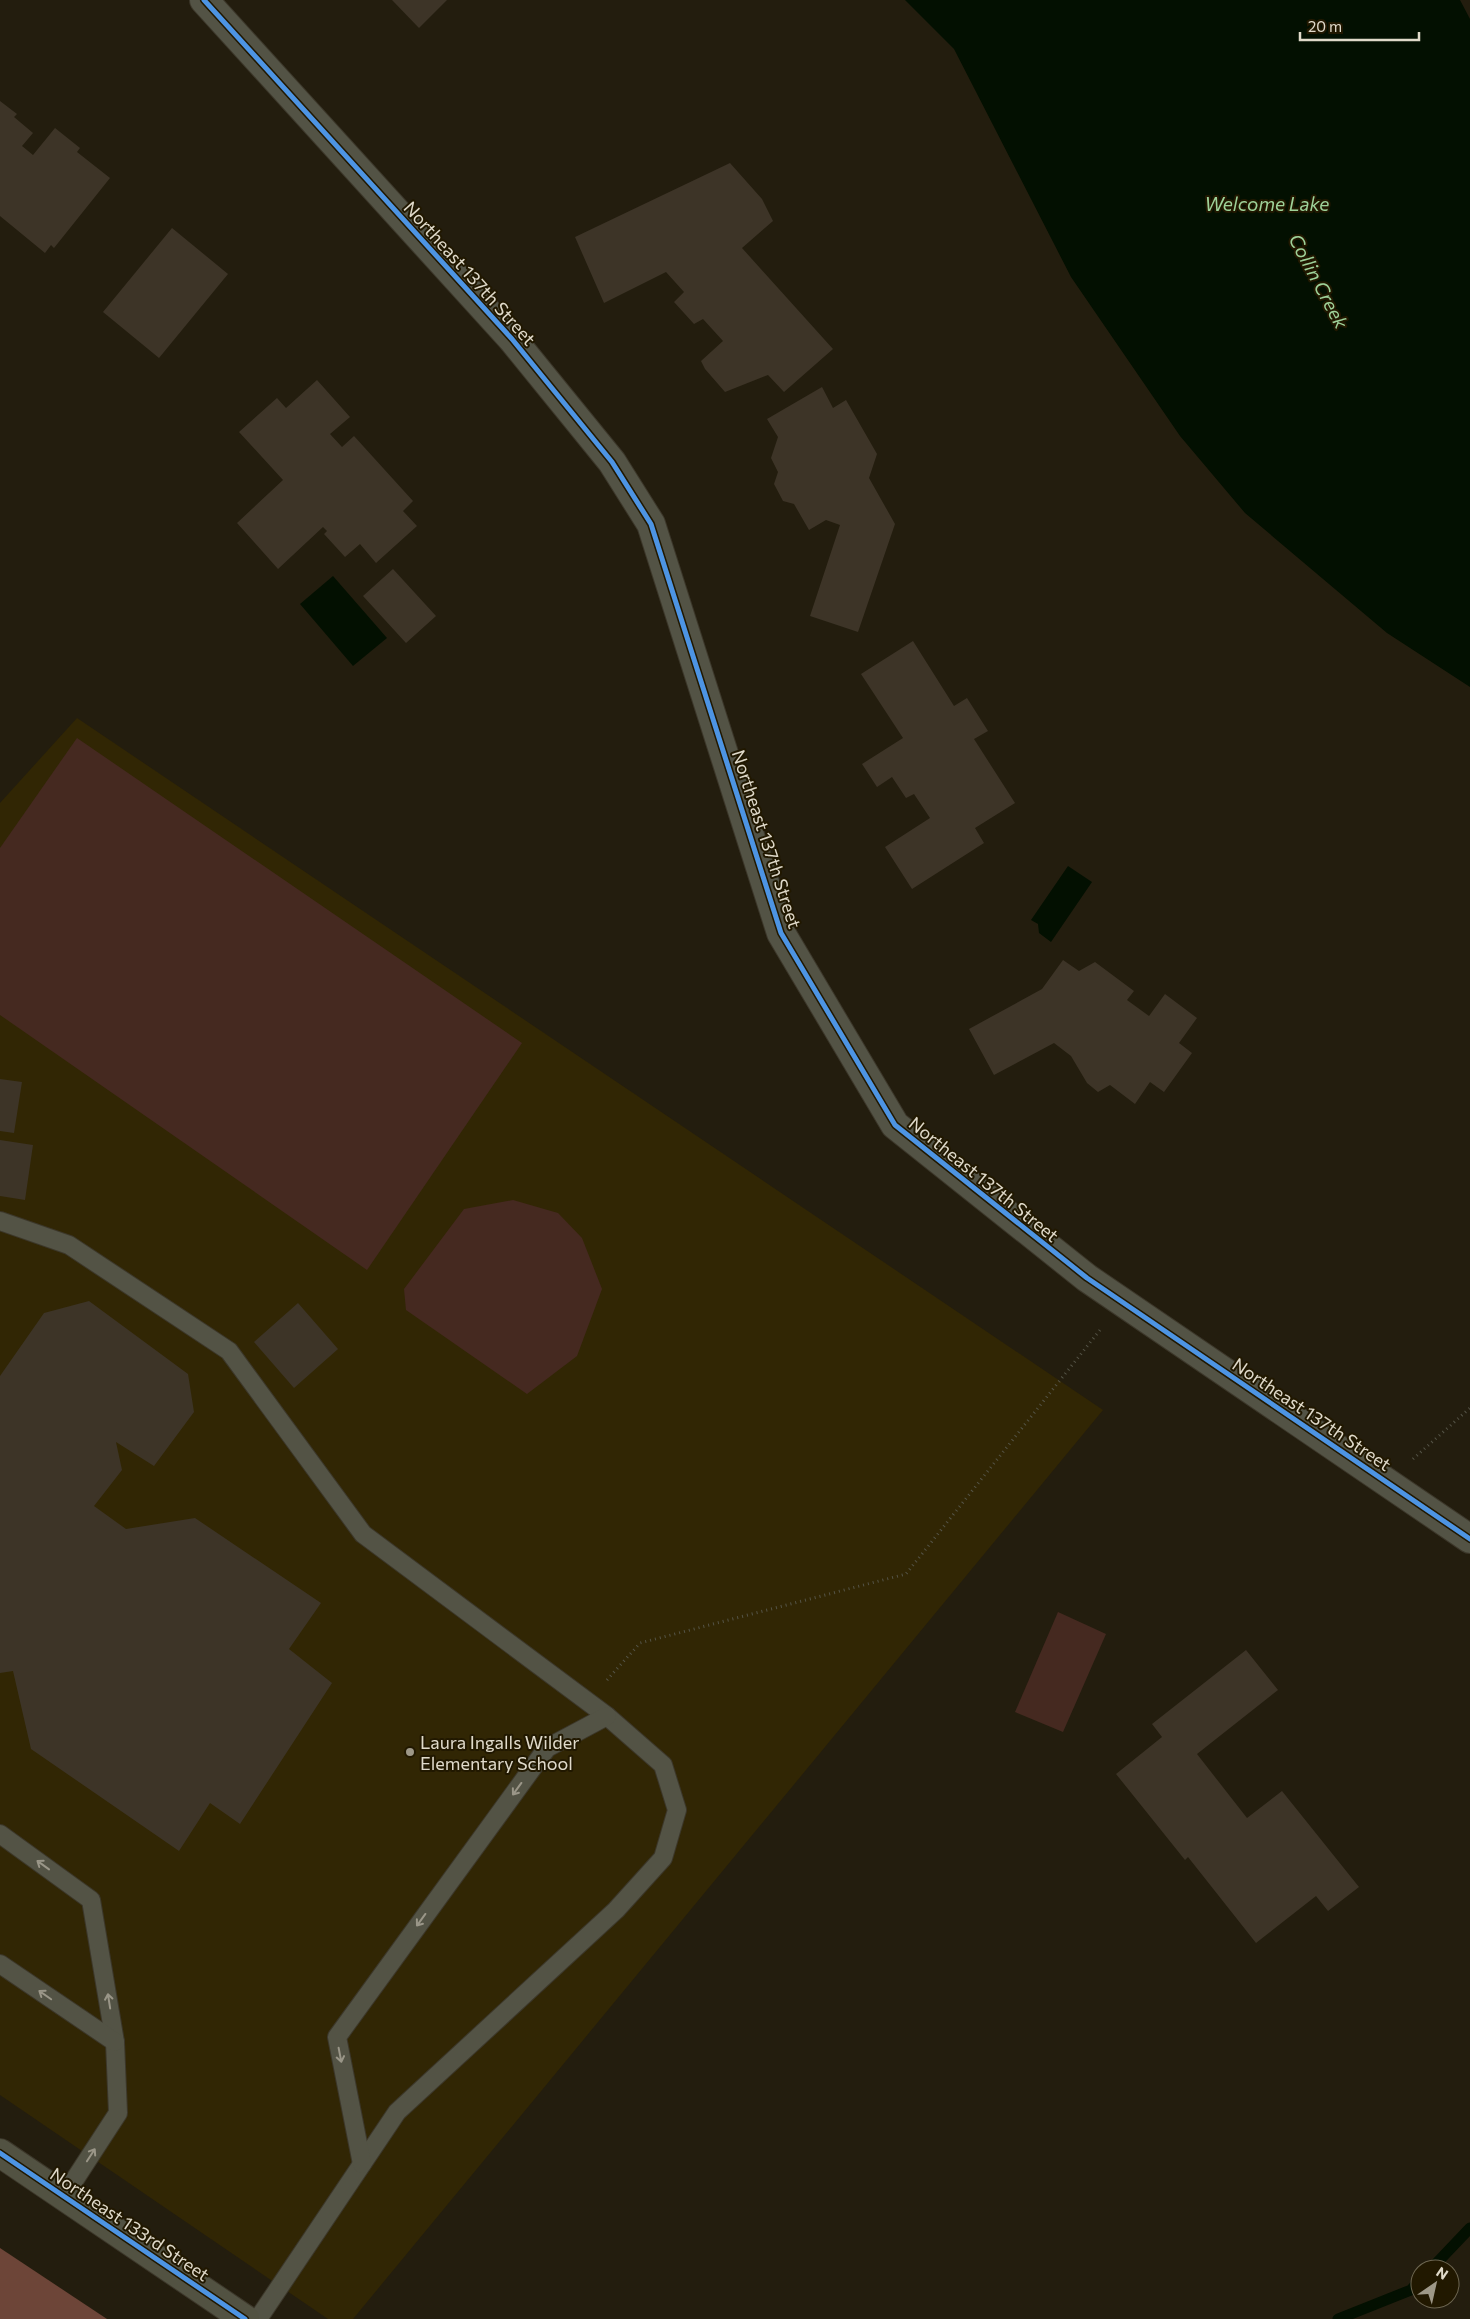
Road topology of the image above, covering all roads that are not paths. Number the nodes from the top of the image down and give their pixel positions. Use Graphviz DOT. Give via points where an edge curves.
graph roads {
  1 [pos="204,0"];
  2 [pos="0,1221"];
  3 [pos="1470,1539"];
  4 [pos="607,1716"];
  5 [pos="0,1834"];
  6 [pos="0,1964"];
  7 [pos="115,2042"];
  8 [pos="0,2152"];
  9 [pos="362,2164"];
  10 [pos="64,2196"];
  11 [pos="245,2319"];
  12 [pos="258,2319"];
  1 -- 3 [label="street, Northeast 137th Street" via="512,339 612,462 652,524 781,933 895,1126 1087,1278"];
  2 -- 4 [label="lane" via="69,1245 229,1351 363,1534"];
  4 -- 9 [label="lane, one-way" via="547,1748 337,2037"];
  4 -- 9 [label="lane" via="663,1765 677,1810 664,1858 616,1910 398,2112"];
  7 -- 5 [label="lane, one-way" via="91,1900"];
  7 -- 6 [label="lane, one-way"];
  10 -- 7 [label="lane, one-way" via="118,2113"];
  8 -- 10 [label="street, Northeast 133rd Street"];
  9 -- 12 [label="lane"];
  10 -- 11 [label="street, Northeast 133rd Street"];
}
